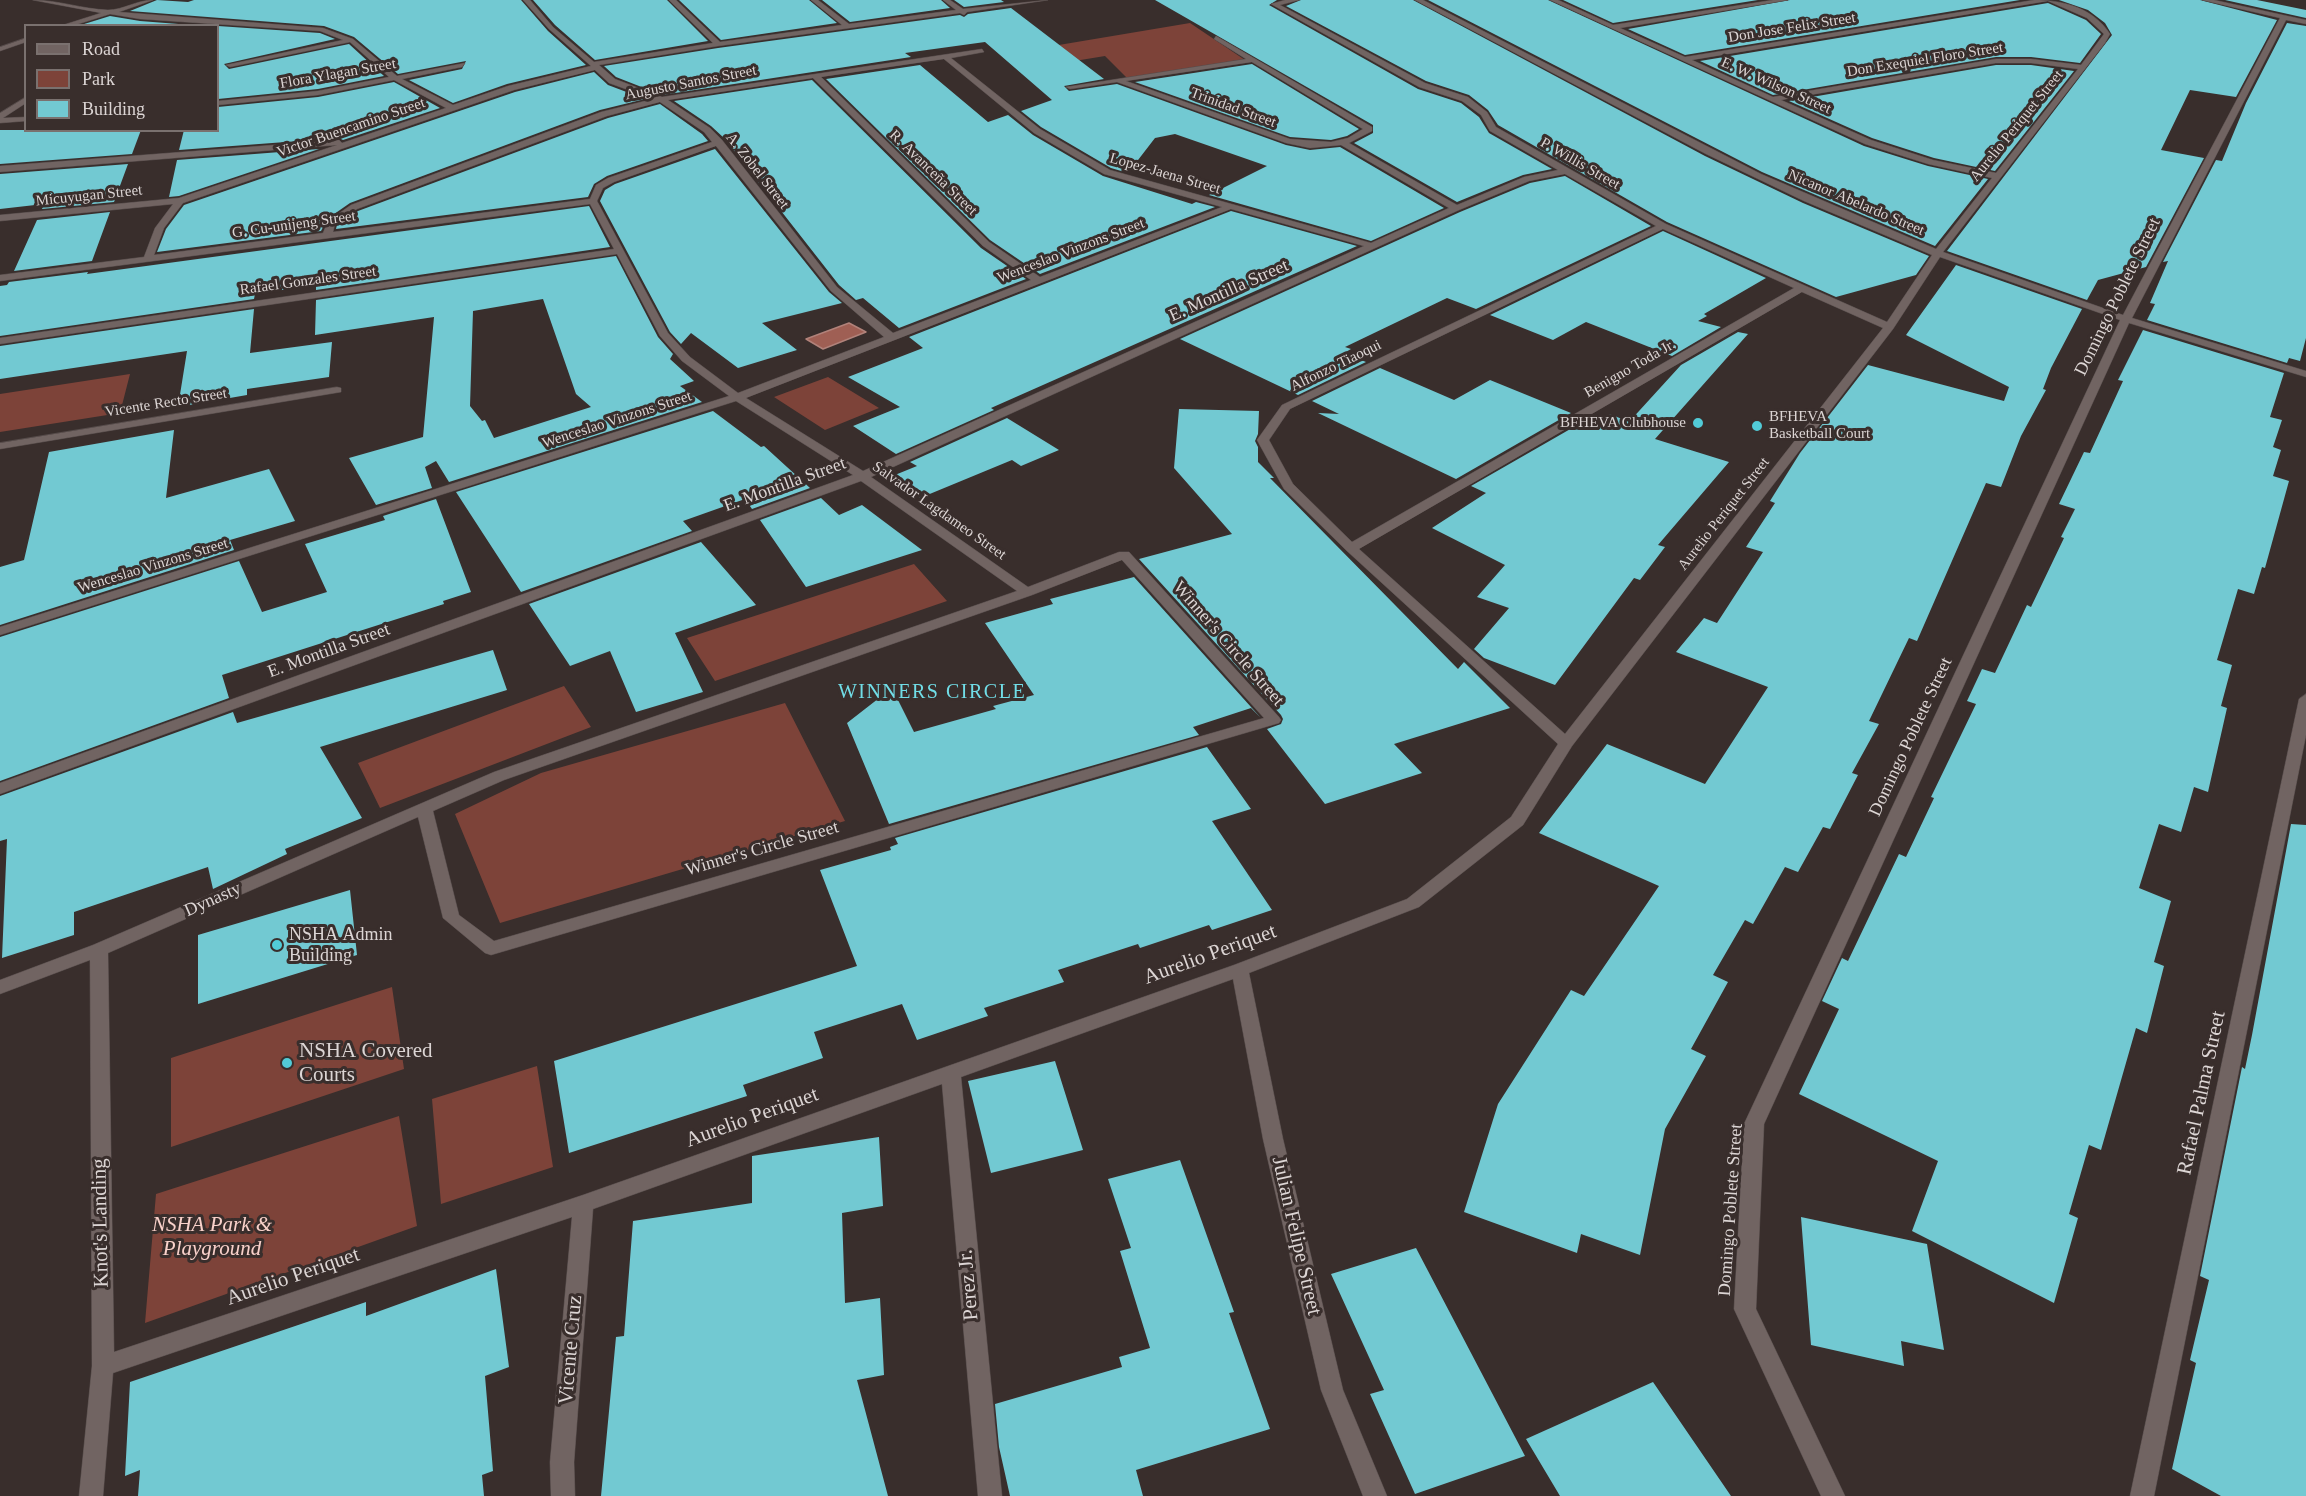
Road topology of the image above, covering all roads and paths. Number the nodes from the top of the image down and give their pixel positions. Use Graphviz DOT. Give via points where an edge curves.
graph roads {
  1 [pos="36,0"];
  2 [pos="150,0"];
  3 [pos="526,0"];
  4 [pos="672,0"];
  5 [pos="814,0"];
  6 [pos="946,0"];
  7 [pos="1045,0"];
  8 [pos="1296,0"];
  9 [pos="1418,0"];
  10 [pos="1553,0"];
  11 [pos="1785,0"];
  12 [pos="2046,0"];
  13 [pos="2051,0"];
  14 [pos="2205,0"];
  15 [pos="101,13"];
  16 [pos="964,13"];
  17 [pos="2283,18"];
  18 [pos="204,20"];
  19 [pos="2306,22"];
  20 [pos="69,24"];
  21 [pos="196,24"];
  22 [pos="1612,27"];
  23 [pos="849,28"];
  24 [pos="1216,38"];
  25 [pos="351,40"];
  26 [pos="24,41"];
  27 [pos="718,44"];
  28 [pos="0,49"];
  29 [pos="982,51"];
  30 [pos="945,56"];
  31 [pos="1684,59"];
  32 [pos="1253,60"];
  33 [pos="462,64"];
  34 [pos="230,65"];
  35 [pos="596,65"];
  36 [pos="2083,67"];
  37 [pos="814,75"];
  38 [pos="395,78"];
  39 [pos="1118,80"];
  40 [pos="1070,87"];
  41 [pos="661,99"];
  42 [pos="1772,99"];
  43 [pos="24,101"];
  44 [pos="219,103"];
  45 [pos="452,108"];
  46 [pos="0,119"];
  47 [pos="24,119"];
  48 [pos="360,140"];
  49 [pos="719,142"];
  50 [pos="1343,143"];
  51 [pos="0,169"];
  52 [pos="1565,171"];
  53 [pos="1996,176"];
  54 [pos="180,201"];
  55 [pos="592,201"];
  56 [pos="1232,206"];
  57 [pos="1456,208"];
  58 [pos="0,218"];
  59 [pos="1663,226"];
  60 [pos="327,236"];
  61 [pos="1373,246"];
  62 [pos="620,251"];
  63 [pos="1938,253"];
  64 [pos="147,260"];
  65 [pos="0,278"];
  66 [pos="1039,282"];
  67 [pos="1800,289"];
  68 [pos="2125,321"];
  69 [pos="1889,327"];
  70 [pos="892,338"];
  71 [pos="0,341"];
  72 [pos="2306,374"];
  73 [pos="337,390"];
  74 [pos="737,397"];
  75 [pos="0,446"];
  76 [pos="861,476"];
  77 [pos="1351,548"];
  78 [pos="1027,592"];
  79 [pos="0,632"];
  80 [pos="2306,699"];
  81 [pos="1566,743"];
  82 [pos="0,789"];
  83 [pos="424,808"];
  84 [pos="1413,903"];
  85 [pos="99,950"];
  86 [pos="1240,970"];
  87 [pos="0,987"];
  88 [pos="951,1074"];
  89 [pos="583,1204"];
  90 [pos="103,1366"];
  91 [pos="91,1496"];
  92 [pos="563,1496"];
  93 [pos="990,1496"];
  94 [pos="1375,1496"];
  95 [pos="1833,1496"];
  96 [pos="2142,1496"];
  1 -- 15 [label="street"];
  2 -- 15 [label="street"];
  3 -- 35 [label="street, A. Zobel Street" via="551,28"];
  4 -- 27 [label="street"];
  5 -- 23 [label="street"];
  6 -- 16 [label="street"];
  7 -- 16 [label="street, Victor Buencamino Street"];
  8 -- 52 [label="street, P. Willis Street" via="1274,4 1422,85 1465,99 1484,114 1492,129"];
  9 -- 63 [label="street, Nicanor Abelardo Street" via="1807,199"];
  10 -- 22 [label="street, E. W. Wilson Street"];
  11 -- 22 [label="street"];
  12 -- 31 [label="street, Don Jose Felix Street"];
  13 -- 36 [label="street, Aurelio Periquet Street" via="2093,17 2107,34"];
  14 -- 17 [label="street"];
  15 -- 18 [label="street"];
  15 -- 20 [label="street"];
  16 -- 23 [label="street, Victor Buencamino Street"];
  17 -- 19 [label="street"];
  17 -- 68 [label="street, Domingo Poblete Street"];
  18 -- 21 [label="street"];
  18 -- 25 [label="street" via="311,27"];
  22 -- 31 [label="street, E. W. Wilson Street"];
  23 -- 27 [label="street, Victor Buencamino Street"];
  24 -- 32 [label="street, Trinidad Street"];
  25 -- 34 [label="street"];
  25 -- 38 [label="street"];
  26 -- 28 [label="street"];
  27 -- 35 [label="street, Victor Buencamino Street"];
  29 -- 30 [label="street, Augusto Santos Street"];
  30 -- 37 [label="street, Augusto Santos Street"];
  30 -- 56 [label="street, Lopez-Jaena Street" via="1037,131 1088,163 1126,179"];
  31 -- 42 [label="street, E. W. Wilson Street"];
  32 -- 39 [label="street, Trinidad Street"];
  32 -- 50 [label="street, Trinidad Street" via="1369,129"];
  33 -- 38 [label="street, Flora Ylagan Street"];
  35 -- 41 [label="street, A. Zobel Street" via="612,81"];
  35 -- 45 [label="street, Victor Buencamino Street"];
  36 -- 42 [label="street, Don Exequiel Floro Street" via="1996,61"];
  36 -- 53 [label="street, Aurelio Periquet Street"];
  37 -- 41 [label="street, Augusto Santos Street"];
  37 -- 66 [label="street, R. Avanceña Street" via="986,244"];
  38 -- 44 [label="street, Flora Ylagan Street" via="318,93"];
  38 -- 45 [label="street"];
  39 -- 40 [label="street, Trinidad Street"];
  39 -- 50 [label="street, Trinidad Street" via="1272,137 1320,145"];
  41 -- 49 [label="street, A. Zobel Street"];
  41 -- 60 [label="street, Augusto Santos Street" via="604,114 354,207 332,223"];
  42 -- 53 [label="street, E. W. Wilson Street" via="1900,153"];
  43 -- 46 [label="street"];
  45 -- 48 [label="street, Victor Buencamino Street"];
  46 -- 47 [label="street"];
  48 -- 51 [label="street"];
  48 -- 54 [label="street, Victor Buencamino Street"];
  49 -- 55 [label="street" via="611,180 599,187"];
  49 -- 70 [label="street, A. Zobel Street" via="803,254 834,289"];
  50 -- 57 [label="street"];
  52 -- 57 [label="street, E. Montilla Street" via="1527,179"];
  52 -- 59 [label="street, P. Willis Street"];
  53 -- 63 [label="street, Aurelio Periquet Street"];
  54 -- 58 [label="street, Micuyugan Street"];
  54 -- 64 [label="street" via="160,228"];
  55 -- 60 [label="street, G. Cu-unijeng Street"];
  55 -- 62 [label="street, Salvador Lagdameo Street"];
  56 -- 61 [label="street, Lopez-Jaena Street"];
  56 -- 66 [label="street, Wenceslao Vinzons Street"];
  57 -- 61 [label="street, E. Montilla Street"];
  59 -- 67 [label="street, P. Willis Street"];
  59 -- 77 [label="street, Alfonzo Tiaoqui" via="1286,406 1263,440 1288,486"];
  60 -- 64 [label="street, G. Cu-unijeng Street"];
  61 -- 76 [label="street, E. Montilla Street"];
  62 -- 71 [label="street, Rafael Gonzales Street"];
  62 -- 74 [label="street, Salvador Lagdameo Street" via="664,334 687,359"];
  63 -- 68 [label="street, Nicanor Abelardo Street"];
  63 -- 69 [label="street, Aurelio Periquet Street"];
  64 -- 65 [label="street, G. Cu-unijeng Street"];
  66 -- 70 [label="street, Wenceslao Vinzons Street"];
  67 -- 69 [label="street, P. Willis Street"];
  67 -- 77 [label="street, Benigno Toda Jr."];
  68 -- 72 [label="street, Nicanor Abelardo Street"];
  68 -- 95 [label="street, Domingo Poblete Street" via="1754,1124 1745,1309"];
  69 -- 81 [label="street, Aurelio Periquet Street"];
  70 -- 74 [label="street, Wenceslao Vinzons Street"];
  73 -- 75 [label="street, Vicente Recto Street"];
  74 -- 76 [label="street, Salvador Lagdameo Street"];
  74 -- 79 [label="street, Wenceslao Vinzons Street"];
  76 -- 78 [label="street, Salvador Lagdameo Street"];
  76 -- 82 [label="street, E. Montilla Street"];
  77 -- 81 [label="street, Alfonzo Tiaoqui"];
  78 -- 83 [label="street, Winner's Circle Street" via="499,776"];
  78 -- 83 [label="street, Winner's Circle Street" via="1124,555 1274,720 491,948 451,918"];
  80 -- 96 [label="street, Rafael Palma Street"];
  81 -- 84 [label="street, Aurelio Periquet Street" via="1517,821"];
  83 -- 85 [label="street, Dynasty"];
  84 -- 86 [label="street, Aurelio Periquet"];
  85 -- 87 [label="street, Dynasty"];
  85 -- 90 [label="street, Knot's Landing"];
  86 -- 88 [label="street, Aurelio Periquet"];
  86 -- 94 [label="street, Julian Felipe Street" via="1332,1390"];
  88 -- 89 [label="street, Aurelio Periquet"];
  88 -- 93 [label="street, Perez Jr."];
  89 -- 90 [label="street, Aurelio Periquet"];
  89 -- 92 [label="street, Vicente Cruz" via="562,1462"];
  90 -- 91 [label="street, Knot's Landing"];
}
